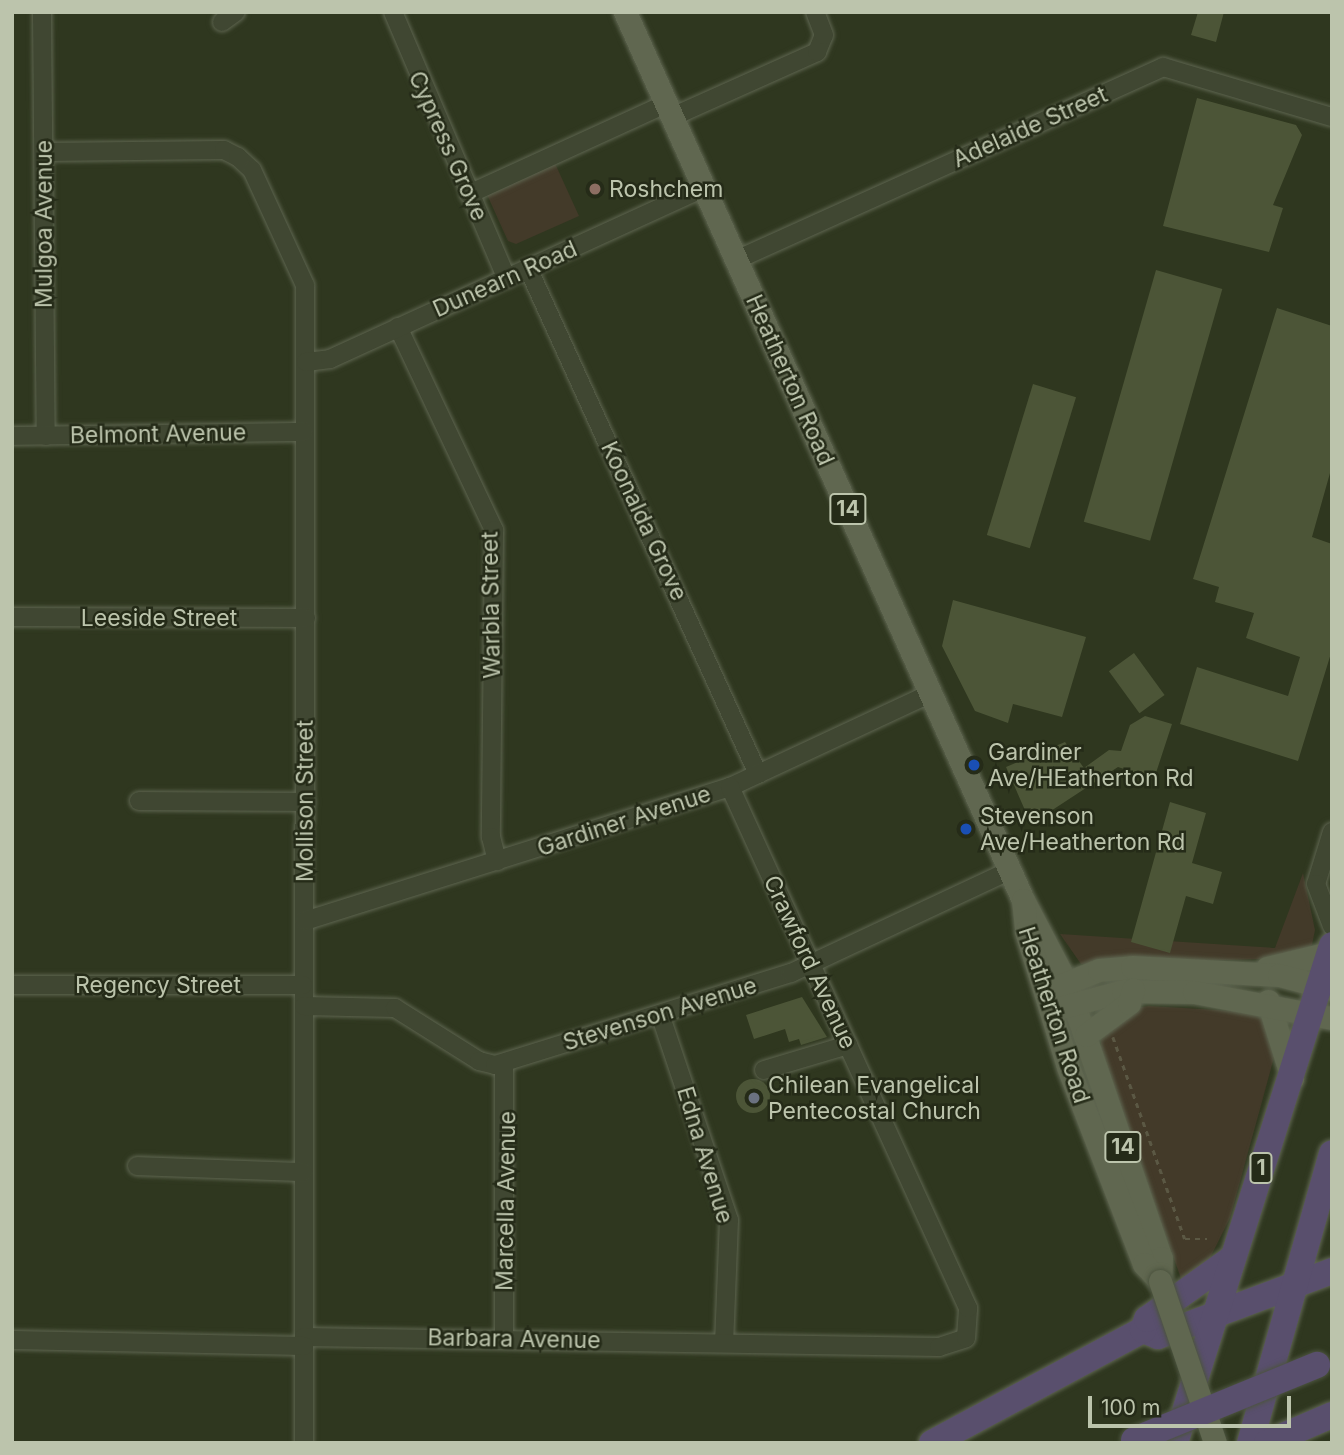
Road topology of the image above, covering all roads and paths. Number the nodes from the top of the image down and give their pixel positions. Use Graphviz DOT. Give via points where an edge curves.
graph roads {
  1 [pos="42,12"];
  2 [pos="393,12"];
  3 [pos="625,12"];
  4 [pos="815,12"];
  5 [pos="669,111"];
  6 [pos="1332,117"];
  7 [pos="44,152"];
  8 [pos="704,188"];
  9 [pos="469,194"];
  10 [pos="736,260"];
  11 [pos="528,268"];
  12 [pos="507,279"];
  13 [pos="398,327"];
  14 [pos="306,362"];
  15 [pos="303,432"];
  16 [pos="12,436"];
  17 [pos="46,436"];
  18 [pos="12,617"];
  19 [pos="306,618"];
  20 [pos="932,693"];
  21 [pos="758,774"];
  22 [pos="730,787"];
  23 [pos="139,801"];
  24 [pos="306,802"];
  25 [pos="1332,832"];
  26 [pos="497,861"];
  27 [pos="1011,870"];
  28 [pos="1023,900"];
  29 [pos="305,921"];
  30 [pos="1332,926"];
  31 [pos="1330,949"];
  32 [pos="811,964"];
  33 [pos="1254,973"];
  34 [pos="12,985"];
  35 [pos="303,985"];
  36 [pos="1326,987"];
  37 [pos="1133,990"];
  38 [pos="1071,994"];
  39 [pos="1047,1000"];
  40 [pos="1268,1001"];
  41 [pos="304,1006"];
  42 [pos="660,1014"];
  43 [pos="1323,1014"];
  44 [pos="1094,1028"];
  45 [pos="848,1045"];
  46 [pos="504,1063"];
  47 [pos="764,1070"];
  48 [pos="1292,1078"];
  49 [pos="1332,1153"];
  50 [pos="137,1167"];
  51 [pos="304,1172"];
  52 [pos="1328,1190"];
  53 [pos="1208,1239"];
  54 [pos="1231,1259"];
  55 [pos="1152,1261"];
  56 [pos="1332,1271"];
  57 [pos="1293,1285"];
  58 [pos="1214,1315"];
  59 [pos="1143,1330"];
  60 [pos="504,1339"];
  61 [pos="12,1340"];
  62 [pos="304,1341"];
  63 [pos="724,1342"];
  64 [pos="1324,1362"];
  65 [pos="1332,1415"];
  66 [pos="1130,1441"];
  67 [pos="304,1443"];
  68 [pos="932,1443"];
  69 [pos="1175,1443"];
  70 [pos="1215,1443"];
  71 [pos="1250,1443"];
  72 [pos="1267,1443"];
  1 -- 7 [label="street, Mulgoa Avenue"];
  2 -- 9 [label="street, Cypress Grove"];
  3 -- 5 [label="main road, Heatherton Road / 14"];
  4 -- 5 [label="street" via="824,35 817,52"];
  5 -- 8 [label="main road, Heatherton Road / 14"];
  5 -- 9 [label="street"];
  6 -- 10 [label="street, Adelaide Street" via="1163,67"];
  7 -- 14 [label="street, Mollison Street" via="225,150 252,170 306,285"];
  7 -- 17 [label="street, Mulgoa Avenue"];
  8 -- 10 [label="main road, Heatherton Road / 14"];
  8 -- 11 [label="street, Dunearn Road"];
  9 -- 12 [label="street, Cypress Grove"];
  10 -- 20 [label="main road, Heatherton Road / 14"];
  11 -- 12 [label="street, Dunearn Road"];
  11 -- 21 [label="street, Koonalda Grove"];
  12 -- 13 [label="street, Dunearn Road"];
  13 -- 14 [label="street, Dunearn Road" via="330,359"];
  13 -- 26 [label="street, Warbla Street" via="495,530 491,837"];
  14 -- 15 [label="street, Mollison Street"];
  15 -- 17 [label="street, Belmont Avenue"];
  15 -- 19 [label="street, Mollison Street"];
  16 -- 17 [label="street, Belmont Avenue"];
  18 -- 19 [label="street, Leeside Street"];
  19 -- 24 [label="street, Mollison Street"];
  20 -- 21 [label="street, Gardiner Avenue"];
  20 -- 27 [label="main road, Heatherton Road / 14"];
  21 -- 22 [label="street, Gardiner Avenue"];
  22 -- 26 [label="street, Gardiner Avenue"];
  22 -- 32 [label="street, Crawford Avenue"];
  23 -- 24 [label="street"];
  24 -- 29 [label="street, Mollison Street"];
  25 -- 30 [label="street" via="1316,884"];
  26 -- 29 [label="street, Gardiner Avenue"];
  27 -- 28 [label="main road, Heatherton Road / 14"];
  27 -- 32 [label="street, Stevenson Avenue"];
  28 -- 38 [label="main road, Heatherton Road / 14" via="1042,925"];
  28 -- 39 [label="main road, Heatherton Road / 14" via="1021,914"];
  29 -- 35 [label="street, Mollison Street"];
  31 -- 33 [label="main road"];
  31 -- 36 [label="highway, 1"];
  32 -- 42 [label="street, Stevenson Avenue"];
  32 -- 45 [label="street, Crawford Avenue"];
  33 -- 36 [label="main road"];
  33 -- 38 [label="main road" via="1132,967 1099,970"];
  34 -- 35 [label="street, Regency Street"];
  35 -- 41 [label="street, Mollison Street"];
  36 -- 43 [label="highway, 1"];
  37 -- 38 [label="main road"];
  37 -- 40 [label="main road"];
  37 -- 44 [label="main road" via="1129,1003"];
  38 -- 39 [label="main road"];
  38 -- 44 [label="main road, Heatherton Road / 14"];
  39 -- 55 [label="main road, Heatherton Road / 14"];
  40 -- 43 [label="main road"];
  40 -- 48 [label="main road"];
  41 -- 46 [label="street, Stevenson Avenue" via="395,1008 479,1061"];
  41 -- 51 [label="street, Mollison Street"];
  42 -- 46 [label="street, Stevenson Avenue"];
  42 -- 63 [label="street, Edna Avenue" via="729,1220"];
  43 -- 48 [label="highway, 1"];
  44 -- 53 [label="path" via="1185,1239"];
  44 -- 55 [label="main road, Heatherton Road / 14"];
  45 -- 47 [label="street"];
  45 -- 63 [label="street, Crawford Avenue" via="968,1308 970,1329 949,1347"];
  46 -- 60 [label="street, Marcella Avenue"];
  48 -- 54 [label="highway, 1"];
  49 -- 52 [label="highway"];
  50 -- 51 [label="street"];
  51 -- 62 [label="street, Mollison Street"];
  52 -- 57 [label="highway"];
  54 -- 58 [label="highway, 1"];
  54 -- 59 [label="highway" via="1147,1319"];
  55 -- 70 [label="main road, Heatherton Road / 14, bridge"];
  56 -- 57 [label="highway"];
  57 -- 58 [label="highway"];
  57 -- 71 [label="highway"];
  58 -- 59 [label="highway" via="1158,1336"];
  58 -- 69 [label="highway, 1"];
  59 -- 68 [label="highway"];
  60 -- 62 [label="street, Barbara Avenue"];
  60 -- 63 [label="street, Barbara Avenue"];
  61 -- 62 [label="street, Barbara Avenue"];
  62 -- 67 [label="street, Mollison Street"];
  64 -- 66 [label="highway, bridge"];
  65 -- 72 [label="highway"];
}
